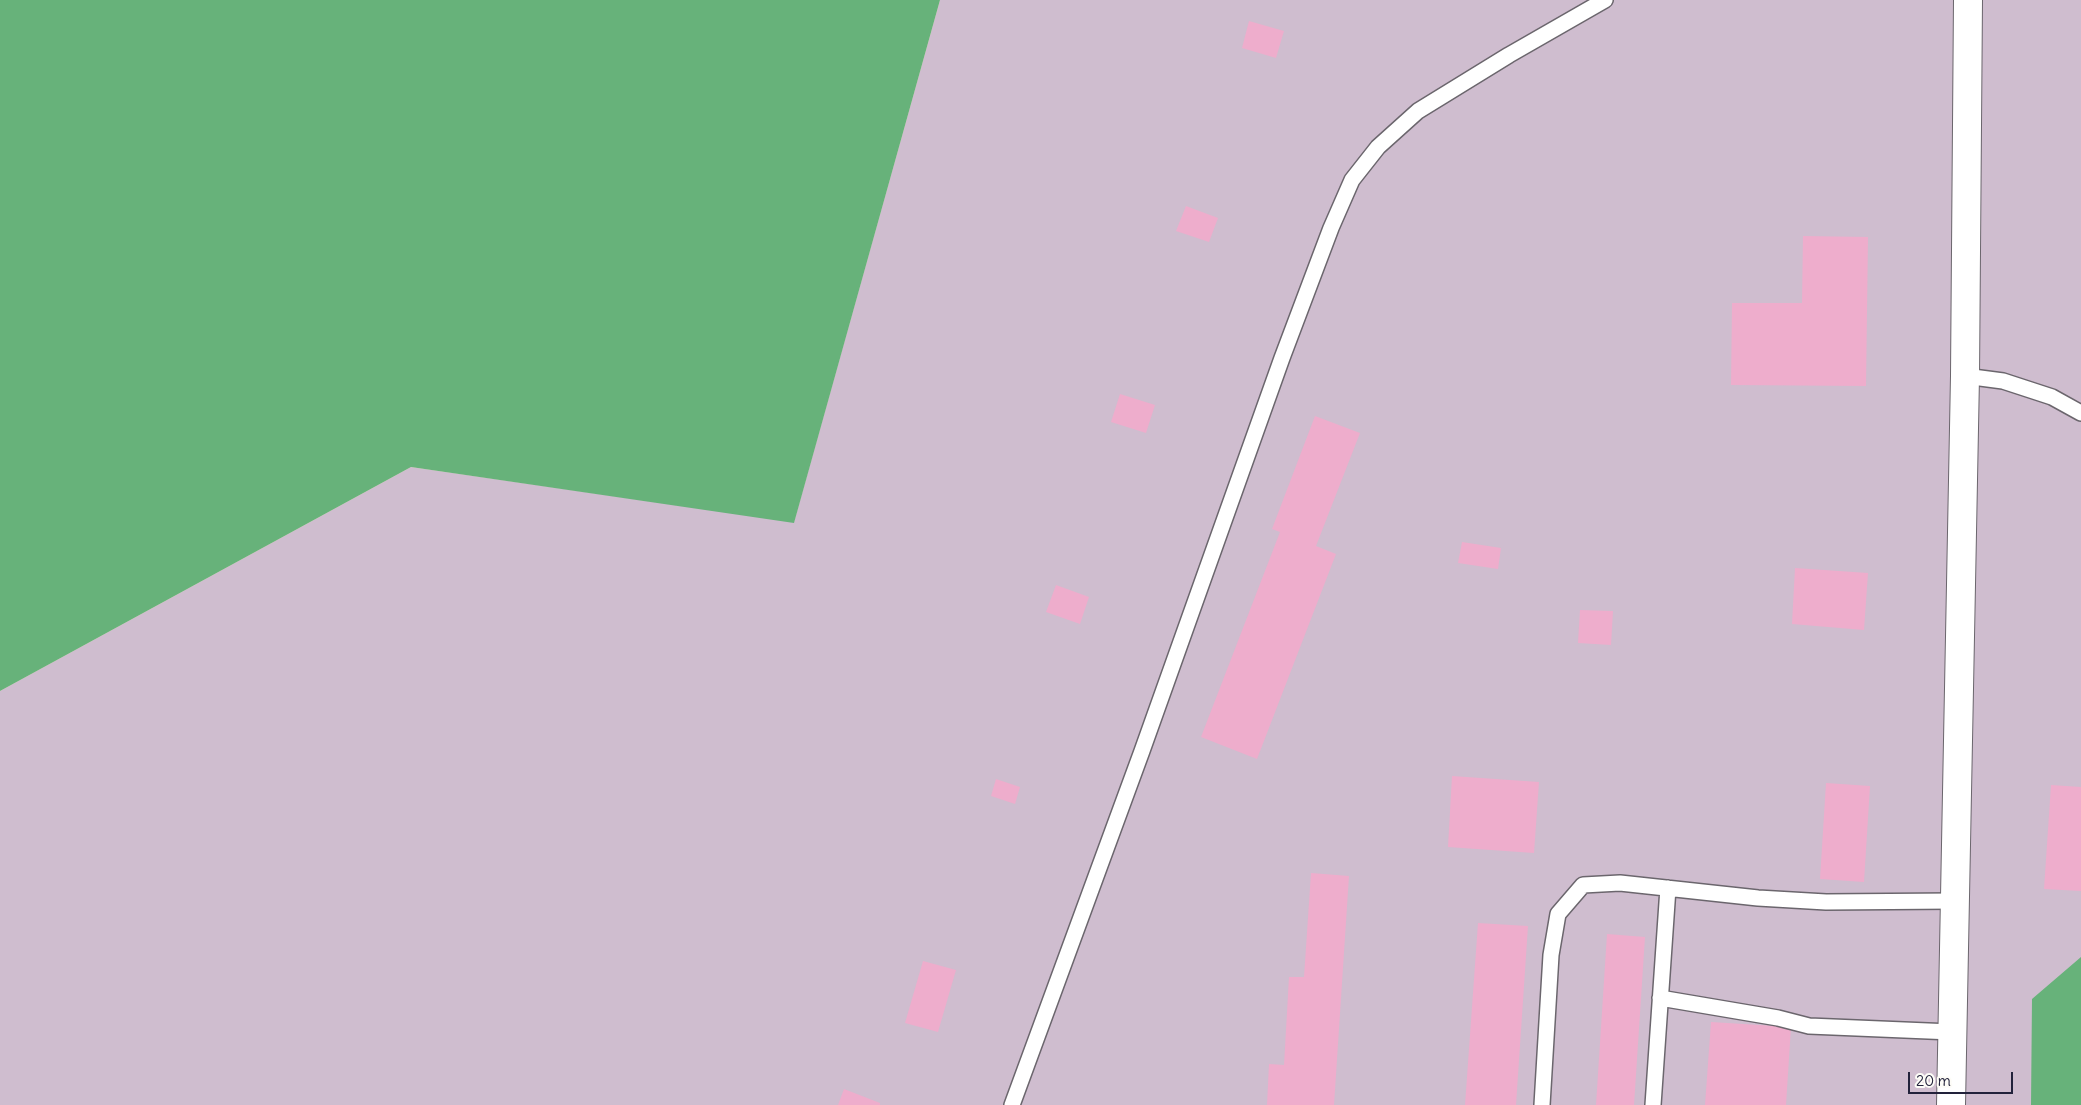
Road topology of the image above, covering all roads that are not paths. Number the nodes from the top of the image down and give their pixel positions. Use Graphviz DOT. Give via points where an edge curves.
graph roads {
  1 [pos="1606,0"];
  2 [pos="1968,0"];
  3 [pos="1965,376"];
  4 [pos="2081,413"];
  5 [pos="1668,888"];
  6 [pos="1954,901"];
  7 [pos="1660,998"];
  8 [pos="1952,1032"];
  9 [pos="1012,1105"];
  10 [pos="1542,1105"];
  11 [pos="1653,1105"];
  12 [pos="1952,1105"];
  1 -- 9 [label="lane" via="1418,111 1378,147 1352,180 1282,358"];
  2 -- 3 [label="street"];
  3 -- 4 [label="lane" via="2003,380 2052,397"];
  3 -- 6 [label="street"];
  5 -- 6 [label="lane" via="1826,902"];
  5 -- 7 [label="lane"];
  5 -- 10 [label="lane" via="1620,883 1583,885 1558,914 1551,955"];
  6 -- 8 [label="street"];
  7 -- 8 [label="lane" via="1809,1026"];
  7 -- 11 [label="lane"];
  8 -- 12 [label="street"];
}
